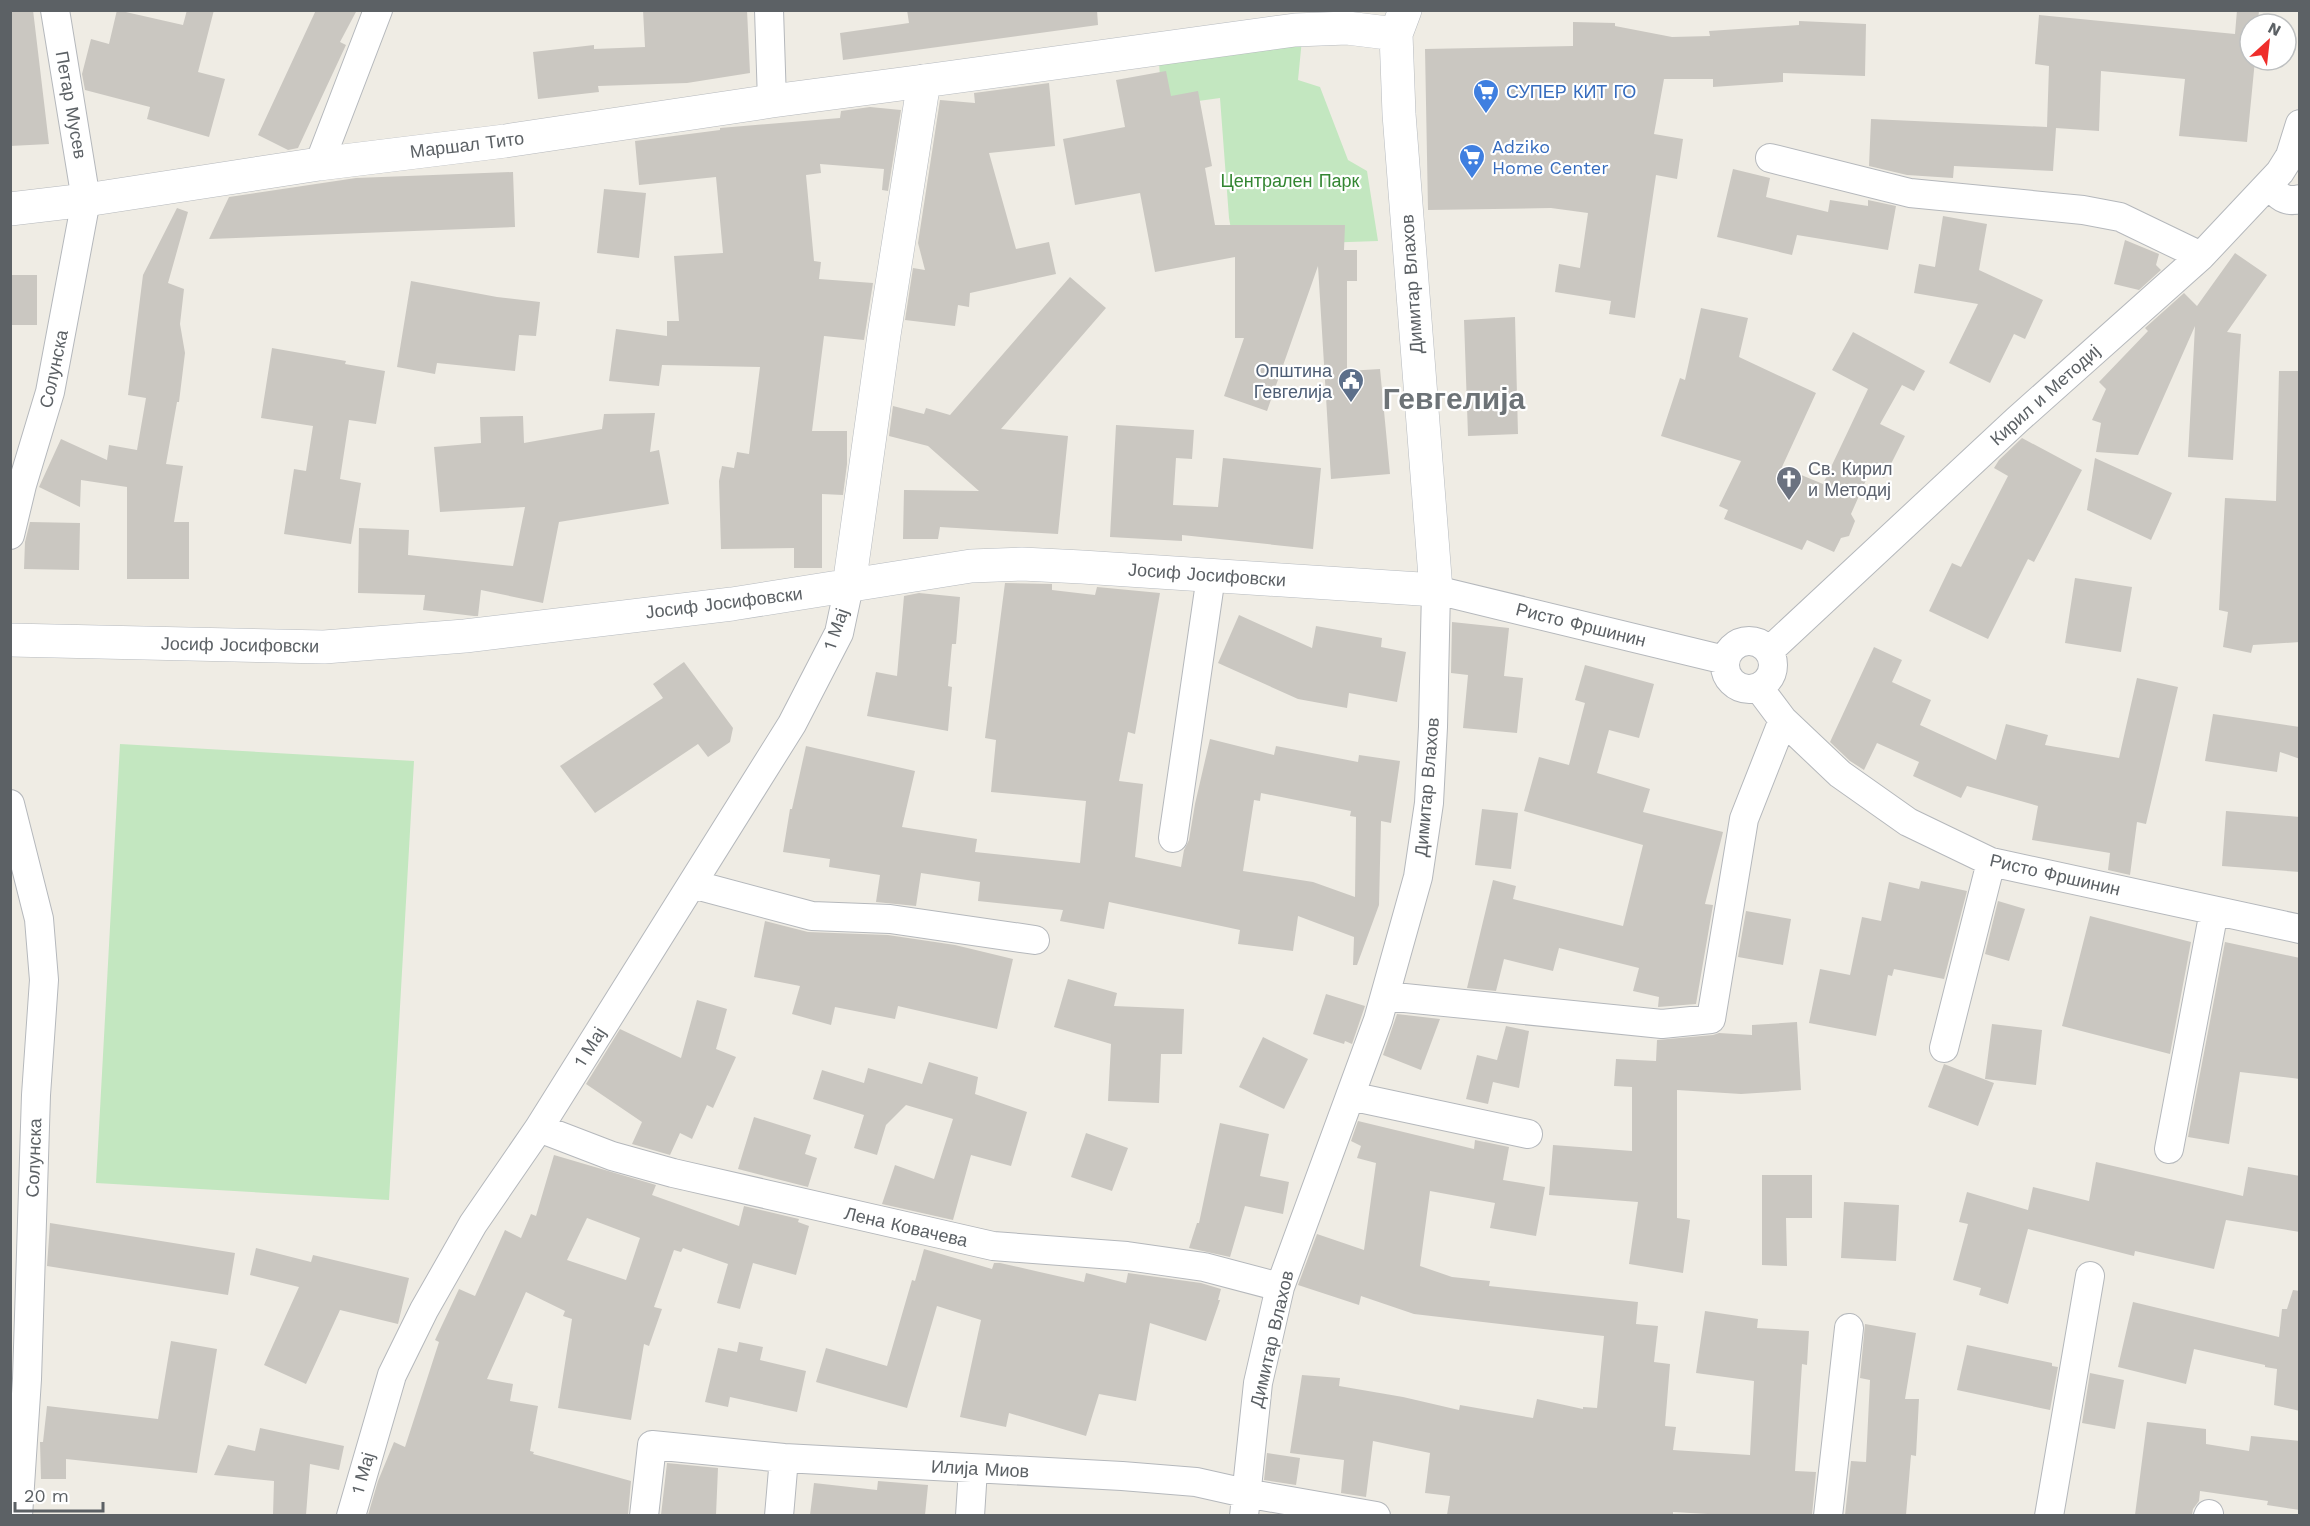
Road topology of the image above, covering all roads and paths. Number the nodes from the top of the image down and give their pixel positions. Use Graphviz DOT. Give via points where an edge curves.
graph roads {
  1 [pos="55,10"];
  2 [pos="378,10"];
  3 [pos="769,10"];
  4 [pos="1295,20"];
  5 [pos="1400,22"];
  6 [pos="924,81"];
  7 [pos="772,101"];
  8 [pos="2300,124"];
  9 [pos="2295,157"];
  10 [pos="1770,158"];
  11 [pos="319,164"];
  12 [pos="2270,184"];
  13 [pos="2300,199"];
  14 [pos="86,200"];
  15 [pos="10,209"];
  16 [pos="2201,256"];
  17 [pos="10,535"];
  18 [pos="1211,576"];
  19 [pos="849,586"];
  20 [pos="1436,590"];
  21 [pos="10,640"];
  22 [pos="1769,651"];
  23 [pos="1725,660"];
  24 [pos="1759,688"];
  25 [pos="1783,720"];
  26 [pos="10,804"];
  27 [pos="1173,838"];
  28 [pos="1991,862"];
  29 [pos="692,884"];
  30 [pos="2214,911"];
  31 [pos="2300,929"];
  32 [pos="1035,940"];
  33 [pos="1385,996"];
  34 [pos="1944,1048"];
  35 [pos="1350,1096"];
  36 [pos="539,1128"];
  37 [pos="1528,1134"];
  38 [pos="2169,1149"];
  39 [pos="2090,1276"];
  40 [pos="1280,1287"];
  41 [pos="1849,1328"];
  42 [pos="784,1458"];
  43 [pos="973,1468"];
  44 [pos="1244,1504"];
  45 [pos="18,1515"];
  46 [pos="351,1515"];
  47 [pos="644,1515"];
  48 [pos="779,1515"];
  49 [pos="970,1515"];
  50 [pos="1376,1515"];
  51 [pos="1828,1515"];
  52 [pos="2049,1515"];
  1 -- 14 [label="street, Петар Мусев"];
  2 -- 11 [label="street"];
  3 -- 7 [label="street"];
  4 -- 5 [label="main road, Маршал Тито" via="1347,28"];
  4 -- 6 [label="main road, Маршал Тито"];
  5 -- 20 [label="main road, Димитар Влахов" via="1399,114"];
  6 -- 7 [label="main road, Маршал Тито"];
  6 -- 19 [label="main road"];
  7 -- 11 [label="main road, Маршал Тито"];
  8 -- 9 [label="street, Кирил и Методиј"];
  9 -- 12 [label="street, Кирил и Методиј"];
  10 -- 16 [label="street" via="1910,193 2120,217"];
  11 -- 14 [label="main road, Маршал Тито"];
  12 -- 13 [label="street" via="2283,199"];
  12 -- 16 [label="street, Кирил и Методиј"];
  14 -- 15 [label="main road, Маршал Тито"];
  14 -- 17 [label="street, Солунска" via="50,392"];
  16 -- 22 [label="street, Кирил и Методиј" via="2017,420"];
  18 -- 19 [label="main road, Јосиф Јосифовски" via="1034,565 971,566"];
  18 -- 20 [label="main road, Јосиф Јосифовски"];
  18 -- 27 [label="street"];
  19 -- 21 [label="main road, Јосиф Јосифовски" via="465,636 324,647"];
  19 -- 29 [label="street, 1 Мај" via="838,633 792,724"];
  20 -- 23 [label="street, Ристо Фршинин"];
  20 -- 33 [label="street, Димитар Влахов" via="1429,803 1418,877"];
  22 -- 23 [label="street" via="1748,641 1734,646"];
  22 -- 24 [label="street" via="1774,667 1767,682"];
  23 -- 24 [label="street" via="1728,678 1734,684 1751,690"];
  24 -- 25 [label="street, Ристо Фршинин"];
  25 -- 28 [label="street, Ристо Фршинин" via="1840,774 1908,822"];
  25 -- 33 [label="street" via="1744,819 1711,1019 1662,1024"];
  26 -- 45 [label="street, Солунска" via="39,919 44,980"];
  28 -- 30 [label="street, Ристо Фршинин"];
  28 -- 34 [label="street"];
  29 -- 32 [label="street" via="812,916 890,919"];
  29 -- 36 [label="street, 1 Мај"];
  30 -- 31 [label="street, Ристо Фршинин"];
  30 -- 38 [label="street"];
  33 -- 35 [label="street, Димитар Влахов"];
  35 -- 37 [label="street"];
  35 -- 40 [label="street, Димитар Влахов"];
  36 -- 40 [label="street, Лена Ковачева" via="612,1156 673,1173 993,1246 1127,1256 1204,1267"];
  36 -- 46 [label="street, 1 Мај" via="473,1224 392,1375"];
  39 -- 52 [label="street"];
  40 -- 44 [label="street, Димитар Влахов" via="1258,1383"];
  41 -- 51 [label="street"];
  42 -- 43 [label="street, Илија Миов"];
  42 -- 47 [label="street, Илија Миов" via="652,1445"];
  42 -- 48 [label="street"];
  43 -- 44 [label="street, Илија Миов" via="1196,1482"];
  43 -- 49 [label="street"];
  44 -- 50 [label="street, Илија Миов"];
}
